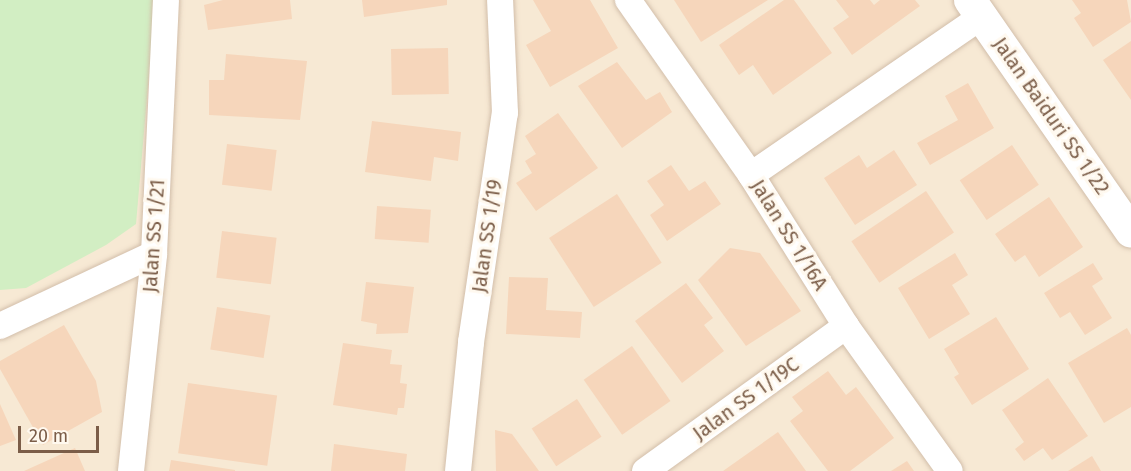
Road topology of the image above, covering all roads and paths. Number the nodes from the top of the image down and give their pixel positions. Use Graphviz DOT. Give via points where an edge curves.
graph roads {
  1 [pos="166,0"];
  2 [pos="501,0"];
  3 [pos="628,0"];
  4 [pos="976,8"];
  5 [pos="751,175"];
  6 [pos="1131,232"];
  7 [pos="154,254"];
  8 [pos="0,326"];
  9 [pos="846,326"];
  10 [pos="131,471"];
  11 [pos="458,471"];
  12 [pos="645,471"];
  13 [pos="950,471"];
  1 -- 7 [label="street, Jalan SS 1/21"];
  2 -- 11 [label="street, Jalan SS 1/19" via="505,112 471,342"];
  3 -- 5 [label="street, Jalan SS 1/16A"];
  4 -- 5 [label="street"];
  4 -- 6 [label="street, Jalan Baiduri SS 1/22"];
  5 -- 9 [label="street, Jalan SS 1/16A"];
  7 -- 8 [label="street"];
  7 -- 10 [label="street, Jalan SS 1/21"];
  9 -- 12 [label="street, Jalan SS 1/19C"];
  9 -- 13 [label="street, Jalan SS 1/16A"];
}
